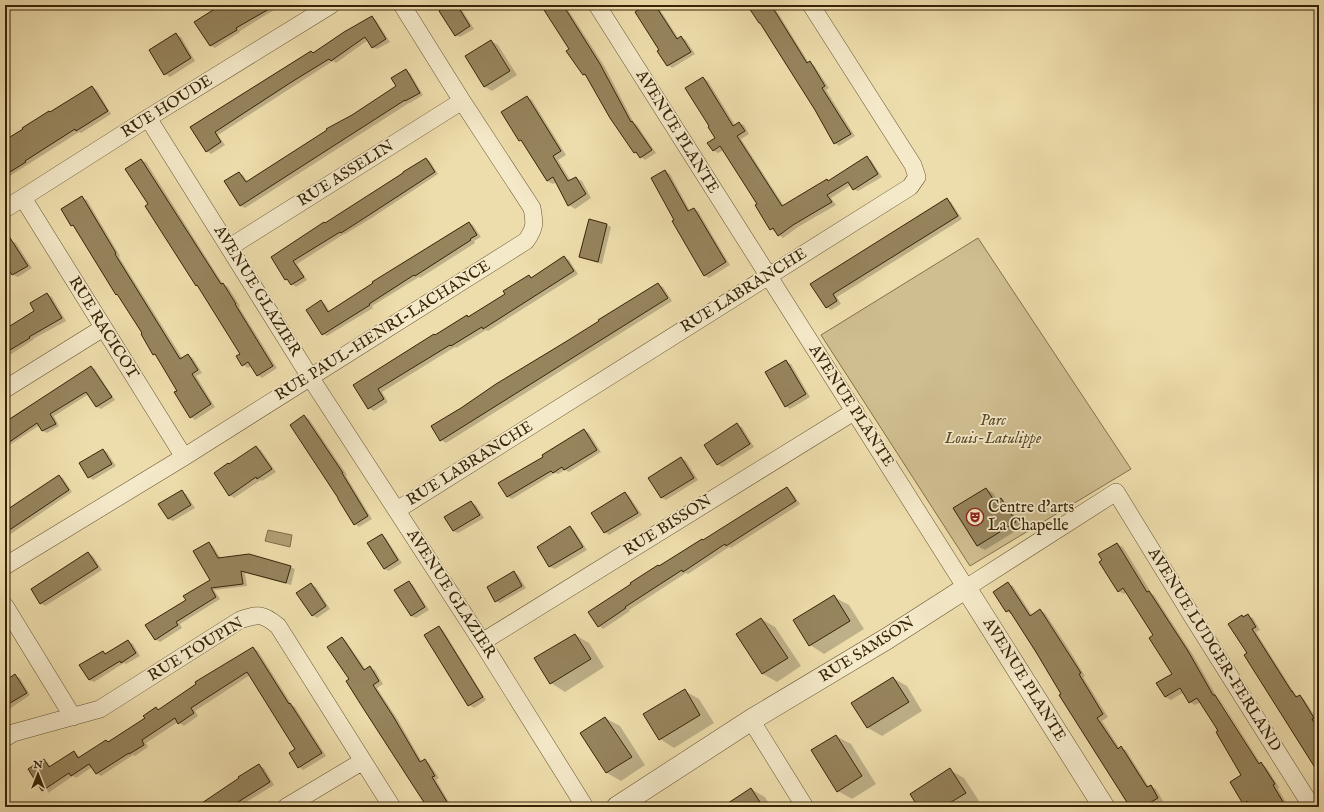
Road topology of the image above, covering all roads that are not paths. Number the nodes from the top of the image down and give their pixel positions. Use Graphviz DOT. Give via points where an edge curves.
graph roads {
  1 [pos="330,5"];
  2 [pos="402,5"];
  3 [pos="597,5"];
  4 [pos="811,5"];
  5 [pos="462,101"];
  6 [pos="148,118"];
  7 [pos="22,198"];
  8 [pos="5,209"];
  9 [pos="230,247"];
  10 [pos="768,276"];
  11 [pos="103,328"];
  12 [pos="310,377"];
  13 [pos="5,389"];
  14 [pos="855,411"];
  15 [pos="184,457"];
  16 [pos="1116,492"];
  17 [pos="397,510"];
  18 [pos="5,566"];
  19 [pos="966,588"];
  20 [pos="5,606"];
  21 [pos="482,642"];
  22 [pos="73,717"];
  23 [pos="751,720"];
  24 [pos="5,738"];
  25 [pos="363,761"];
  26 [pos="286,807"];
  27 [pos="392,807"];
  28 [pos="585,807"];
  29 [pos="617,807"];
  30 [pos="805,807"];
  31 [pos="1104,807"];
  32 [pos="1312,807"];
  1 -- 6 [label="street, RUE HOUDE"];
  2 -- 5 [label="street, RUE PAUL-HENRI-LACHANCE"];
  3 -- 10 [label="street, AVENUE PLANTE"];
  4 -- 10 [label="street, RUE LABRANCHE" via="913,165 917,177 910,187"];
  5 -- 9 [label="street, RUE ASSELIN"];
  5 -- 12 [label="street, RUE PAUL-HENRI-LACHANCE" via="532,208 533,231 526,241"];
  6 -- 7 [label="street, RUE HOUDE"];
  6 -- 9 [label="street, AVENUE GLAZIER"];
  7 -- 8 [label="street, RUE HOUDE"];
  7 -- 11 [label="street, RUE RACICOT"];
  9 -- 12 [label="street, AVENUE GLAZIER"];
  10 -- 14 [label="street, AVENUE PLANTE"];
  10 -- 17 [label="street, RUE LABRANCHE"];
  11 -- 13 [label="street"];
  11 -- 15 [label="street, RUE RACICOT"];
  12 -- 15 [label="street, RUE PAUL-HENRI-LACHANCE"];
  12 -- 17 [label="street, AVENUE GLAZIER"];
  14 -- 19 [label="street, AVENUE PLANTE"];
  14 -- 21 [label="street, RUE BISSON"];
  15 -- 18 [label="street, RUE PAUL-HENRI-LACHANCE"];
  16 -- 19 [label="street, RUE SAMSON"];
  16 -- 32 [label="street, AVENUE LUDGER-FERLAND"];
  17 -- 21 [label="street, AVENUE GLAZIER"];
  19 -- 23 [label="street, RUE SAMSON"];
  19 -- 31 [label="street, AVENUE PLANTE"];
  20 -- 22 [label="street"];
  21 -- 28 [label="street, AVENUE GLAZIER"];
  22 -- 24 [label="street, RUE TOUPIN" via="13,733"];
  22 -- 25 [label="street, RUE TOUPIN" via="100,709 240,620 253,616 266,617 278,626"];
  23 -- 29 [label="street, RUE SAMSON"];
  23 -- 30 [label="street"];
  25 -- 26 [label="street"];
  25 -- 27 [label="street, RUE TOUPIN"];
}
